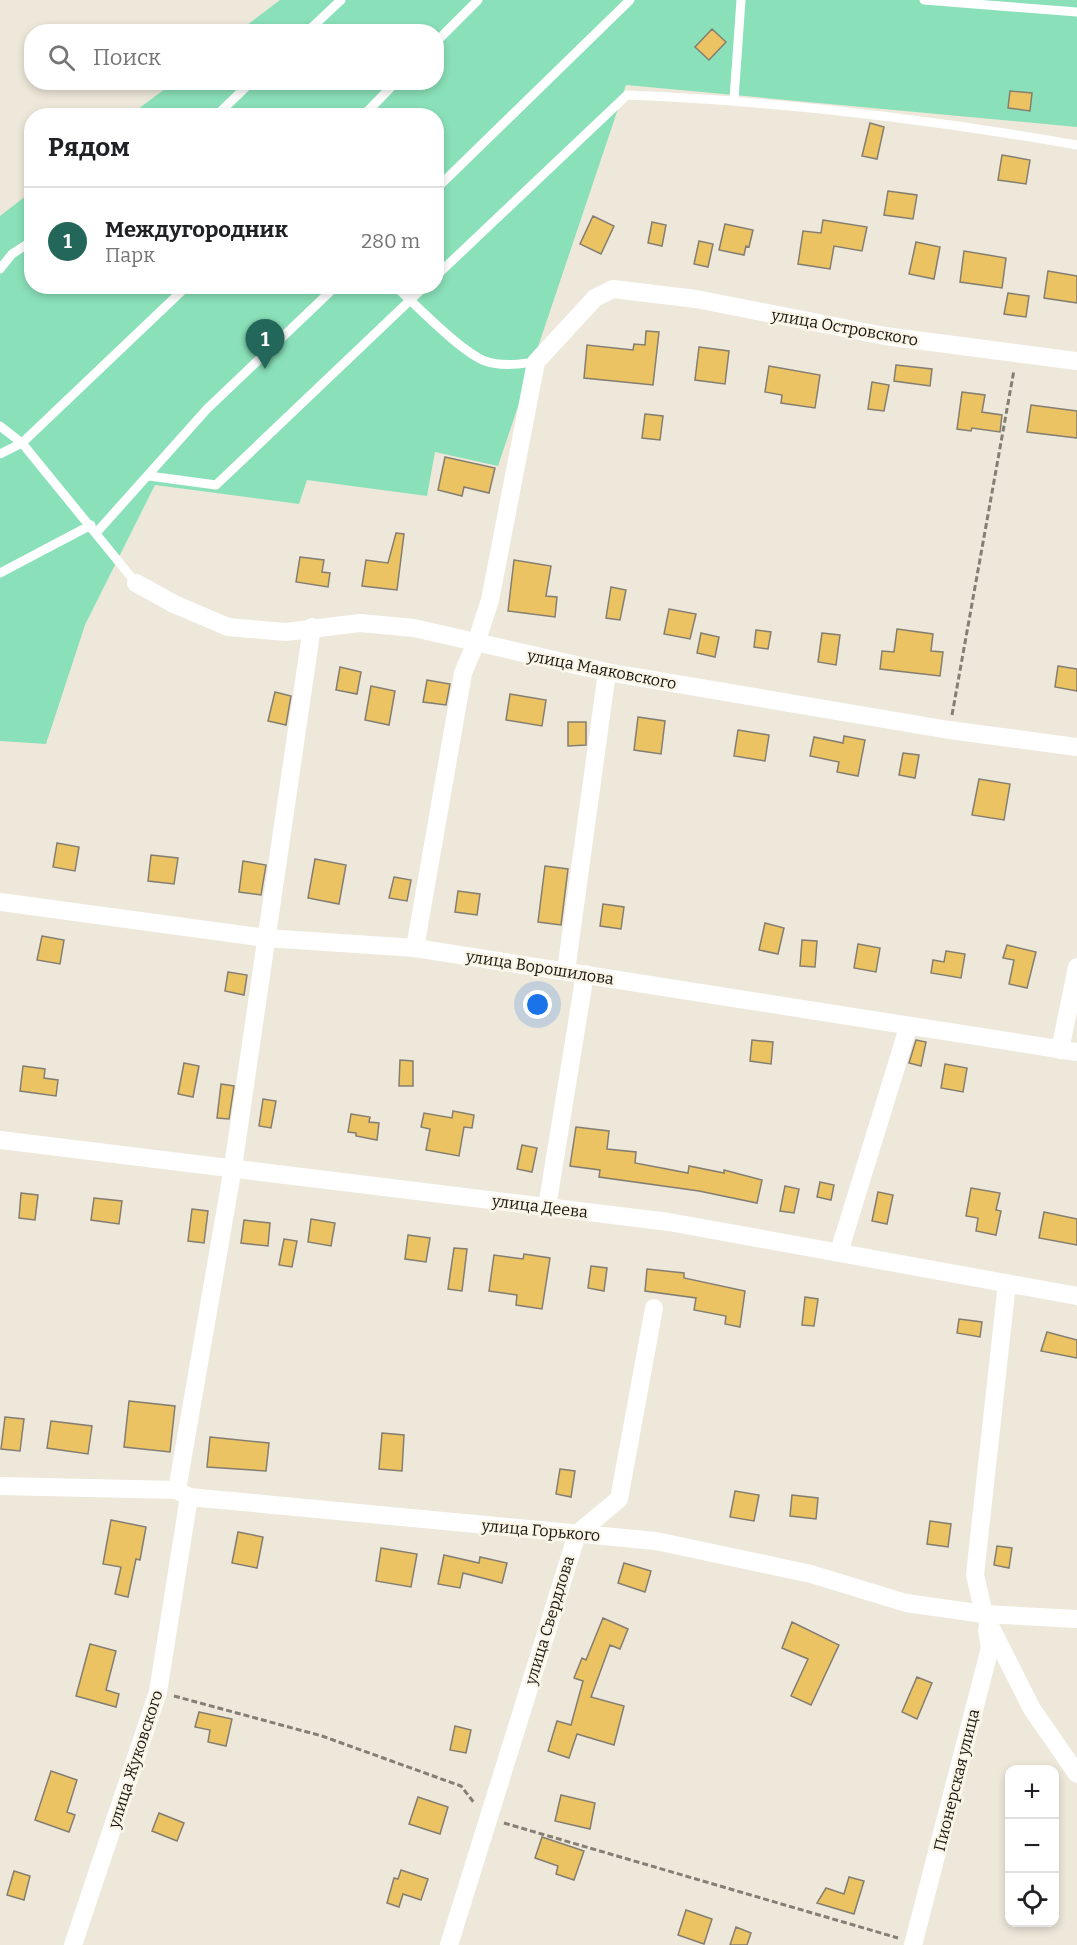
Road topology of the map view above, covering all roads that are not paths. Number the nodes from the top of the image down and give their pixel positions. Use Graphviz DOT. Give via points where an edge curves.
graph roads {
  1 [pos="341,0"];
  2 [pos="478,0"];
  3 [pos="630,0"];
  4 [pos="741,0"];
  5 [pos="924,0"];
  6 [pos="1077,12"];
  7 [pos="316,24"];
  8 [pos="444,34"];
  9 [pos="243,90"];
  10 [pos="388,90"];
  11 [pos="734,99"];
  12 [pos="224,108"];
  13 [pos="371,108"];
  14 [pos="1077,145"];
  15 [pos="444,181"];
  16 [pos="24,246"];
  17 [pos="444,268"];
  18 [pos="0,269"];
  19 [pos="179,294"];
  20 [pos="328,294"];
  21 [pos="404,294"];
  22 [pos="416,294"];
  23 [pos="410,300"];
  24 [pos="1077,361"];
  25 [pos="536,362"];
  26 [pos="0,426"];
  27 [pos="22,443"];
  28 [pos="0,454"];
  29 [pos="149,476"];
  30 [pos="94,529"];
  31 [pos="0,573"];
  32 [pos="136,583"];
  33 [pos="312,627"];
  34 [pos="477,640"];
  35 [pos="607,672"];
  36 [pos="1077,747"];
  37 [pos="0,902"];
  38 [pos="266,938"];
  39 [pos="415,948"];
  40 [pos="1077,968"];
  41 [pos="566,971"];
  42 [pos="585,974"];
  43 [pos="908,1028"];
  44 [pos="1069,1051"];
  45 [pos="0,1140"];
  46 [pos="233,1167"];
  47 [pos="547,1208"];
  48 [pos="839,1252"];
  49 [pos="1007,1283"];
  50 [pos="1077,1296"];
  51 [pos="654,1308"];
  52 [pos="0,1486"];
  53 [pos="183,1493"];
  54 [pos="576,1534"];
  55 [pos="984,1614"];
  56 [pos="1077,1619"];
  57 [pos="1077,1774"];
  58 [pos="914,1944"];
  59 [pos="72,1945"];
  60 [pos="449,1945"];
  1 -- 7 [label="lane"];
  2 -- 8 [label="lane"];
  3 -- 15 [label="lane"];
  4 -- 11 [label="lane"];
  5 -- 6 [label="lane"];
  9 -- 12 [label="lane"];
  10 -- 13 [label="lane"];
  11 -- 14 [label="lane"];
  11 -- 17 [label="lane" via="627,95"];
  16 -- 18 [label="lane"];
  19 -- 27 [label="lane"];
  20 -- 29 [label="lane" via="207,409"];
  21 -- 23 [label="lane"];
  22 -- 23 [label="lane"];
  23 -- 25 [label="lane" via="484,360 508,365"];
  23 -- 29 [label="lane" via="216,485"];
  24 -- 25 [label="street, улица Островского" via="885,336 696,299 613,288 595,298"];
  25 -- 34 [label="street" via="489,600"];
  26 -- 27 [label="lane"];
  27 -- 28 [label="lane"];
  27 -- 30 [label="lane"];
  29 -- 30 [label="lane"];
  30 -- 31 [label="lane"];
  30 -- 32 [label="lane"];
  32 -- 33 [label="street, улица Маяковского" via="228,627 286,632"];
  33 -- 34 [label="street, улица Маяковского" via="360,623"];
  33 -- 38 [label="street, улица Жуковского"];
  34 -- 35 [label="street, улица Маяковского"];
  34 -- 39 [label="street" via="463,673"];
  35 -- 36 [label="street, улица Маяковского" via="950,730"];
  35 -- 41 [label="street"];
  37 -- 38 [label="street, улица Ворошилова"];
  38 -- 39 [label="street, улица Ворошилова"];
  38 -- 46 [label="street, улица Жуковского"];
  39 -- 41 [label="street, улица Ворошилова"];
  40 -- 44 [label="street"];
  41 -- 42 [label="street, улица Ворошилова"];
  42 -- 43 [label="street, улица Ворошилова"];
  42 -- 47 [label="street"];
  43 -- 44 [label="street, улица Ворошилова"];
  43 -- 48 [label="street"];
  45 -- 46 [label="street, улица Деева"];
  46 -- 47 [label="street, улица Деева"];
  46 -- 53 [label="street, улица Жуковского"];
  47 -- 48 [label="street, улица Деева" via="669,1222"];
  48 -- 49 [label="street, улица Деева"];
  49 -- 50 [label="street, улица Деева"];
  49 -- 55 [label="street" via="975,1575"];
  51 -- 54 [label="street, улица Свердлова" via="619,1499"];
  52 -- 53 [label="street, улица Горького"];
  53 -- 54 [label="street, улица Горького"];
  53 -- 59 [label="street, улица Жуковского" via="158,1692"];
  54 -- 55 [label="street, улица Горького" via="656,1541 811,1574 906,1603"];
  54 -- 60 [label="street, улица Свердлова"];
  55 -- 56 [label="street, улица Горького"];
  55 -- 57 [label="street" via="1032,1709"];
  55 -- 58 [label="street, Пионерская улица" via="990,1648"];
}
